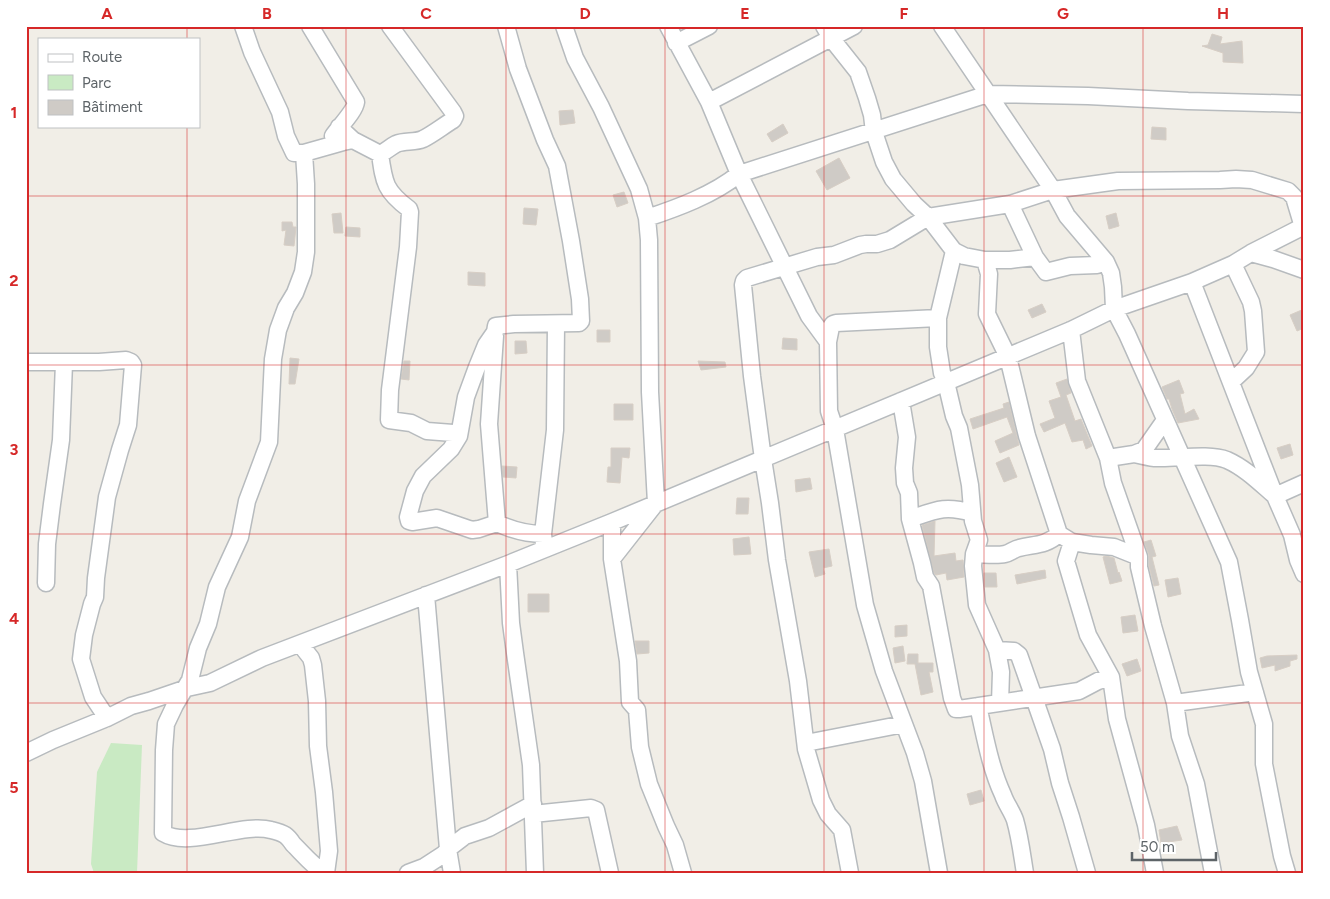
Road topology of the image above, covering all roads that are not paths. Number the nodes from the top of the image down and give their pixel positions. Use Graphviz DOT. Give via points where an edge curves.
graph roads {
  1 [pos="243,26"];
  2 [pos="390,26"];
  3 [pos="506,26"];
  4 [pos="564,26"];
  5 [pos="668,26"];
  6 [pos="709,26"];
  7 [pos="854,26"];
  8 [pos="942,26"];
  9 [pos="317,30"];
  10 [pos="824,31"];
  11 [pos="676,43"];
  12 [pos="988,94"];
  13 [pos="709,102"];
  14 [pos="1304,104"];
  15 [pos="339,127"];
  16 [pos="874,132"];
  17 [pos="354,140"];
  18 [pos="326,146"];
  19 [pos="304,153"];
  20 [pos="380,154"];
  21 [pos="738,174"];
  22 [pos="1052,190"];
  23 [pos="1010,204"];
  24 [pos="928,217"];
  25 [pos="647,218"];
  26 [pos="1303,226"];
  27 [pos="954,252"];
  28 [pos="1251,253"];
  29 [pos="1035,257"];
  30 [pos="985,260"];
  31 [pos="1106,262"];
  32 [pos="1233,264"];
  33 [pos="786,268"];
  34 [pos="1304,270"];
  35 [pos="1192,282"];
  36 [pos="1114,309"];
  37 [pos="938,318"];
  38 [pos="556,324"];
  39 [pos="1071,330"];
  40 [pos="495,332"];
  41 [pos="828,342"];
  42 [pos="1008,357"];
  43 [pos="26,362"];
  44 [pos="64,363"];
  45 [pos="946,382"];
  46 [pos="1231,382"];
  47 [pos="901,401"];
  48 [pos="1165,420"];
  49 [pos="835,429"];
  50 [pos="459,436"];
  51 [pos="1134,454"];
  52 [pos="1108,458"];
  53 [pos="1182,458"];
  54 [pos="763,459"];
  55 [pos="1304,483"];
  56 [pos="1275,496"];
  57 [pos="656,503"];
  58 [pos="972,513"];
  59 [pos="910,519"];
  60 [pos="612,522"];
  61 [pos="497,523"];
  62 [pos="1066,538"];
  63 [pos="544,542"];
  64 [pos="974,554"];
  65 [pos="1139,557"];
  66 [pos="612,560"];
  67 [pos="508,564"];
  68 [pos="1302,564"];
  69 [pos="46,583"];
  70 [pos="426,595"];
  71 [pos="300,644"];
  72 [pos="997,650"];
  73 [pos="1111,677"];
  74 [pos="187,688"];
  75 [pos="1255,692"];
  76 [pos="1034,698"];
  77 [pos="1000,703"];
  78 [pos="1175,703"];
  79 [pos="978,706"];
  80 [pos="107,718"];
  81 [pos="904,724"];
  82 [pos="806,743"];
  83 [pos="26,753"];
  84 [pos="533,809"];
  85 [pos="448,849"];
  86 [pos="325,873"];
  87 [pos="408,873"];
  88 [pos="452,873"];
  89 [pos="535,873"];
  90 [pos="610,873"];
  91 [pos="683,873"];
  92 [pos="850,873"];
  93 [pos="939,873"];
  94 [pos="1025,873"];
  95 [pos="1087,873"];
  96 [pos="1155,873"];
  97 [pos="1213,873"];
  98 [pos="1287,873"];
  1 -- 19 [label="street" via="294,153"];
  2 -- 20 [label="street" via="455,116 423,139 404,141"];
  3 -- 38 [label="street" via="518,69 557,166 571,241 581,321"];
  4 -- 25 [label="street" via="575,58 639,189"];
  5 -- 11 [label="street"];
  6 -- 11 [label="street"];
  7 -- 10 [label="street"];
  8 -- 12 [label="street"];
  9 -- 15 [label="street" via="356,102"];
  10 -- 13 [label="street"];
  10 -- 16 [label="street" via="858,72"];
  11 -- 13 [label="street"];
  12 -- 14 [label="street"];
  12 -- 16 [label="street"];
  12 -- 22 [label="street"];
  13 -- 21 [label="street"];
  15 -- 17 [label="street"];
  15 -- 18 [label="street"];
  16 -- 21 [label="street"];
  16 -- 24 [label="street" via="893,179"];
  17 -- 18 [label="street"];
  17 -- 20 [label="street"];
  18 -- 19 [label="street"];
  19 -- 74 [label="street" via="306,252 303,272 278,330 273,358 269,442 247,501 240,537 217,587"];
  20 -- 50 [label="street" via="386,187 410,212 389,420"];
  21 -- 25 [label="street" via="730,182 686,204"];
  21 -- 33 [label="street"];
  22 -- 23 [label="street"];
  22 -- 26 [label="street" via="1118,180 1252,180 1292,193"];
  22 -- 31 [label="street" via="1067,216"];
  23 -- 24 [label="street"];
  23 -- 29 [label="street"];
  24 -- 27 [label="street"];
  24 -- 33 [label="street" via="890,240 860,245"];
  25 -- 57 [label="street"];
  26 -- 28 [label="street"];
  27 -- 30 [label="street"];
  27 -- 37 [label="street"];
  28 -- 32 [label="street"];
  28 -- 34 [label="street"];
  29 -- 30 [label="street"];
  29 -- 31 [label="street" via="1046,272"];
  30 -- 42 [label="street" via="989,274 987,314"];
  31 -- 36 [label="street" via="1111,273"];
  32 -- 35 [label="street"];
  32 -- 46 [label="street" via="1251,302 1256,352 1246,368"];
  33 -- 41 [label="street" via="810,316"];
  33 -- 54 [label="street" via="747,278 743,285"];
  35 -- 36 [label="street"];
  35 -- 46 [label="street"];
  36 -- 39 [label="street"];
  36 -- 48 [label="street"];
  37 -- 41 [label="street" via="836,323 831,327"];
  37 -- 45 [label="street" via="941,365"];
  38 -- 40 [label="street" via="496,326"];
  38 -- 63 [label="street" via="554,430"];
  39 -- 42 [label="street"];
  39 -- 52 [label="street" via="1077,381"];
  40 -- 50 [label="street" via="486,345 466,397"];
  40 -- 61 [label="street" via="489,424"];
  41 -- 49 [label="street" via="829,411"];
  42 -- 45 [label="street"];
  42 -- 62 [label="street" via="1027,436"];
  43 -- 44 [label="street"];
  44 -- 69 [label="street" via="61,440 47,544"];
  44 -- 80 [label="street" via="126,360 133,365 128,425 107,497 95,597 81,659 93,697"];
  45 -- 47 [label="street"];
  45 -- 58 [label="street" via="959,428"];
  46 -- 56 [label="street"];
  47 -- 49 [label="street"];
  47 -- 59 [label="street" via="907,437 904,468"];
  48 -- 51 [label="street" via="1144,450"];
  48 -- 53 [label="street"];
  49 -- 54 [label="street"];
  49 -- 81 [label="street" via="865,605"];
  50 -- 61 [label="street" via="451,450 423,476 415,491 409,521 437,518 472,530"];
  51 -- 52 [label="street"];
  51 -- 53 [label="street"];
  52 -- 65 [label="street" via="1113,483"];
  53 -- 56 [label="street" via="1226,460 1250,474"];
  53 -- 75 [label="street" via="1229,562"];
  54 -- 57 [label="street"];
  54 -- 82 [label="street"];
  55 -- 56 [label="street"];
  56 -- 68 [label="street"];
  57 -- 60 [label="street"];
  57 -- 66 [label="street"];
  58 -- 59 [label="street" via="945,508"];
  58 -- 64 [label="street" via="979,540"];
  59 -- 79 [label="street" via="925,577 931,586 954,706 959,710"];
  60 -- 63 [label="street"];
  60 -- 66 [label="street"];
  61 -- 63 [label="street" via="531,534"];
  62 -- 64 [label="street" via="1004,554"];
  62 -- 65 [label="street" via="1091,546 1114,547"];
  62 -- 73 [label="street" via="1066,561 1088,635"];
  63 -- 67 [label="street"];
  64 -- 72 [label="street" via="977,606"];
  65 -- 78 [label="street" via="1153,626"];
  66 -- 91 [label="street" via="628,661 630,702 637,710 640,747 649,784 675,845"];
  67 -- 70 [label="street"];
  67 -- 84 [label="street" via="512,623 530,754"];
  70 -- 71 [label="street"];
  70 -- 85 [label="street"];
  71 -- 74 [label="street" via="210,683"];
  71 -- 86 [label="street" via="311,658 317,701 318,746 329,851"];
  72 -- 76 [label="street" via="1014,651 1019,655"];
  72 -- 77 [label="street" via="1001,672"];
  73 -- 76 [label="street" via="1079,691"];
  73 -- 96 [label="street"];
  74 -- 80 [label="street" via="131,706"];
  74 -- 86 [label="street" via="166,724 163,832 184,837 250,829 270,830 284,834 316,868"];
  75 -- 78 [label="street"];
  75 -- 98 [label="street" via="1264,724 1264,764"];
  76 -- 77 [label="street"];
  76 -- 95 [label="street"];
  77 -- 79 [label="street"];
  78 -- 97 [label="street" via="1180,736 1196,784"];
  79 -- 94 [label="street" via="997,779 1014,820"];
  80 -- 83 [label="street"];
  81 -- 82 [label="street"];
  81 -- 93 [label="street" via="923,781"];
  82 -- 92 [label="street" via="821,800 842,830"];
  84 -- 85 [label="street" via="465,836"];
  84 -- 89 [label="street"];
  84 -- 90 [label="street" via="594,808 598,811"];
  85 -- 87 [label="street" via="424,867"];
  85 -- 88 [label="street"];
}
